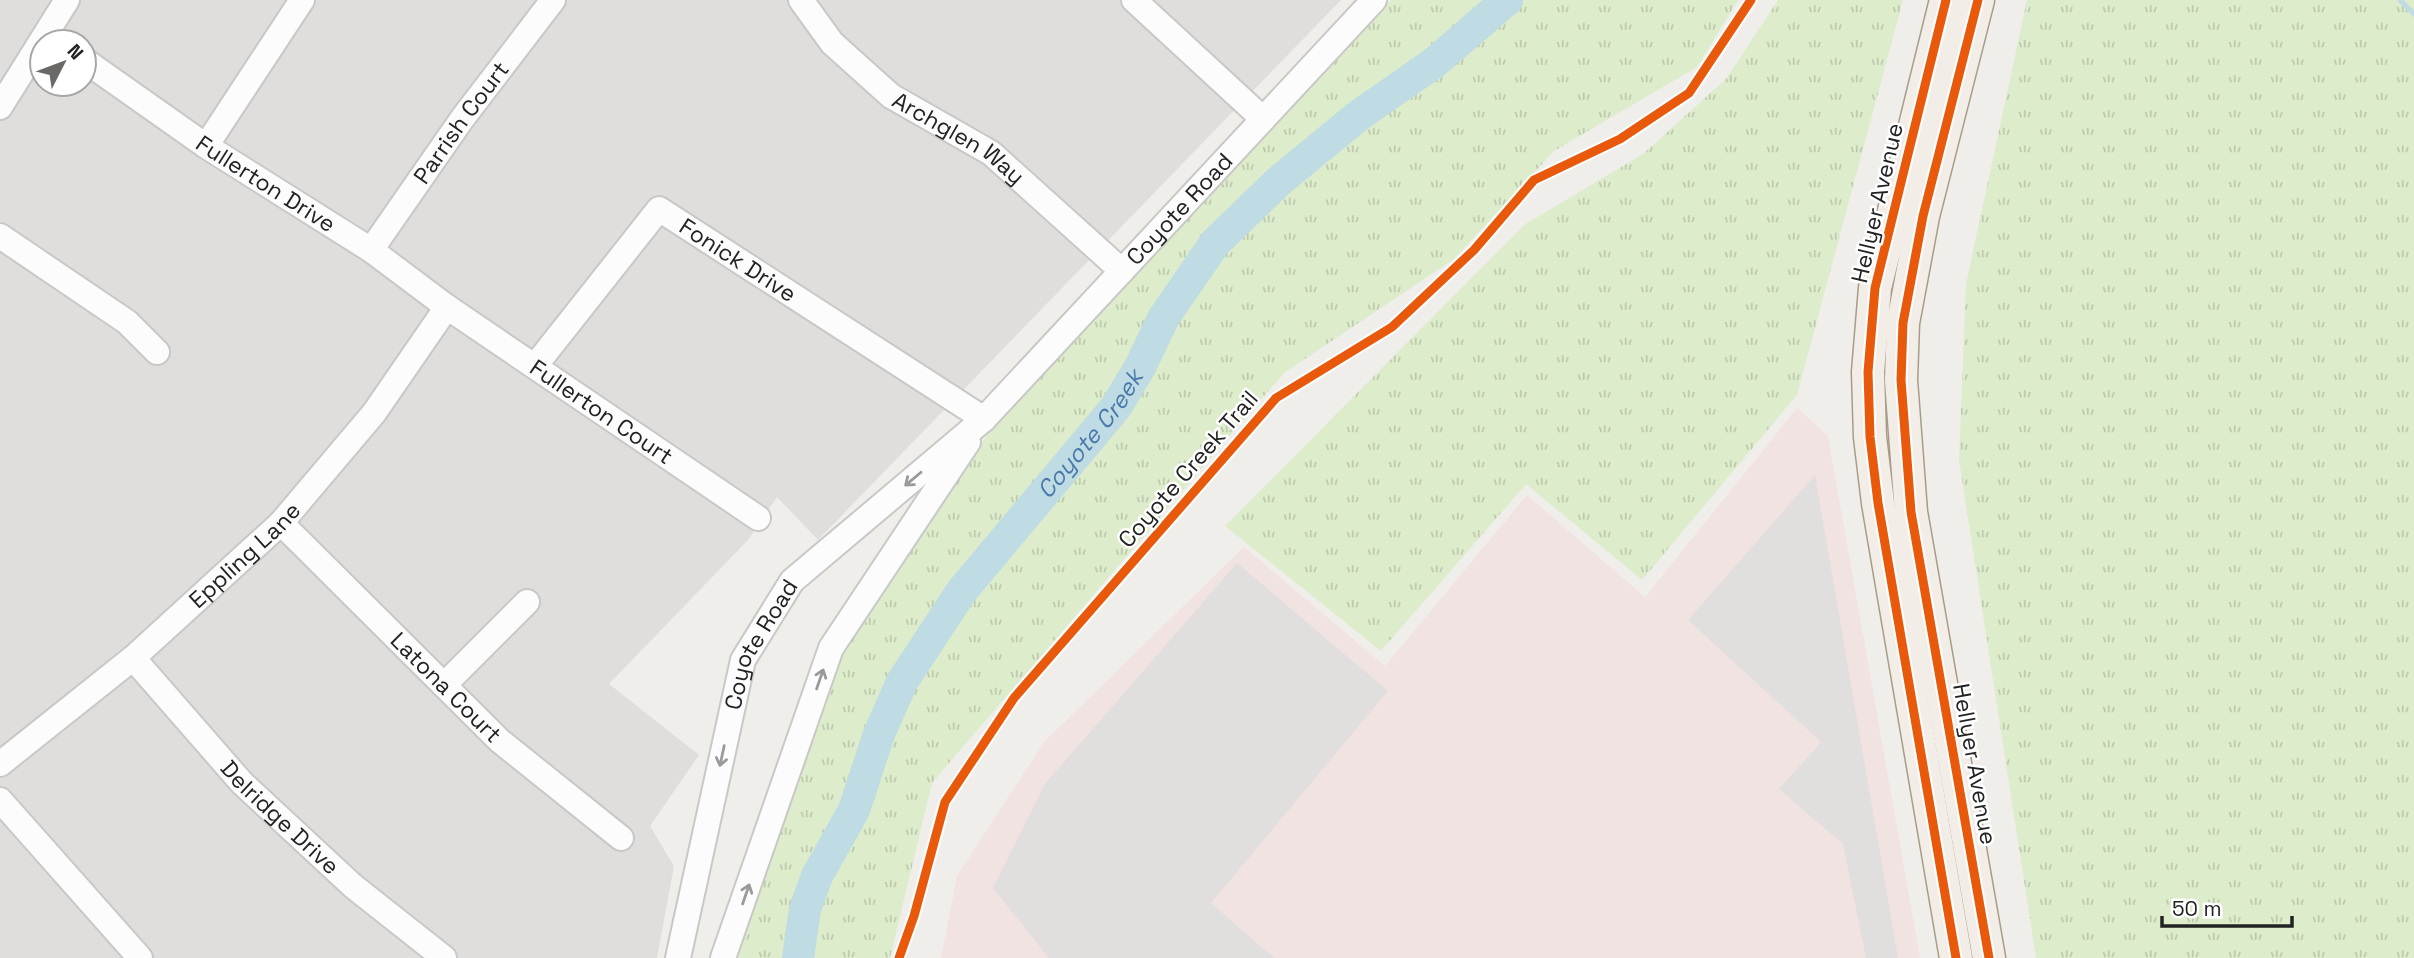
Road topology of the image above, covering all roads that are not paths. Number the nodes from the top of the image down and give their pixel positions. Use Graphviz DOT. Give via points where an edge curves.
graph roads {
  1 [pos="67,0"];
  2 [pos="302,0"];
  3 [pos="553,0"];
  4 [pos="801,0"];
  5 [pos="1134,0"];
  6 [pos="1374,0"];
  7 [pos="1946,0"];
  8 [pos="1978,0"];
  9 [pos="56,28"];
  10 [pos="28,70"];
  11 [pos="98,70"];
  12 [pos="0,107"];
  13 [pos="1263,119"];
  14 [pos="206,146"];
  15 [pos="1893,209"];
  16 [pos="1923,216"];
  17 [pos="0,236"];
  18 [pos="371,250"];
  19 [pos="1122,271"];
  20 [pos="447,307"];
  21 [pos="157,352"];
  22 [pos="535,366"];
  23 [pos="984,419"];
  24 [pos="758,518"];
  25 [pos="281,523"];
  26 [pos="527,602"];
  27 [pos="133,658"];
  28 [pos="444,685"];
  29 [pos="0,764"];
  30 [pos="0,800"];
  31 [pos="621,838"];
  32 [pos="1987,945"];
  33 [pos="1954,949"];
  34 [pos="140,958"];
  35 [pos="444,958"];
  36 [pos="678,958"];
  37 [pos="723,958"];
  1 -- 9 [label="street"];
  2 -- 14 [label="street"];
  3 -- 18 [label="street, Parrish Court" via="462,119"];
  4 -- 19 [label="street, Archglen Way" via="832,43 891,96 991,153"];
  5 -- 13 [label="street"];
  6 -- 13 [label="street, Coyote Road"];
  7 -- 15 [label="main road, Hellyer Avenue"];
  8 -- 16 [label="main road, Hellyer Avenue"];
  10 -- 12 [label="street"];
  11 -- 14 [label="street, Fullerton Drive"];
  13 -- 19 [label="street, Coyote Road"];
  14 -- 18 [label="street, Fullerton Drive"];
  15 -- 16 [label="main road"];
  15 -- 33 [label="main road, Hellyer Avenue" via="1875,288 1868,372 1870,437"];
  16 -- 32 [label="main road, Hellyer Avenue" via="1903,323 1900,380 1911,512"];
  17 -- 21 [label="street" via="127,322"];
  18 -- 20 [label="street, Fullerton Drive"];
  19 -- 23 [label="street, Coyote Road"];
  20 -- 22 [label="street, Fullerton Court"];
  20 -- 25 [label="street, Eppling Lane" via="374,413"];
  22 -- 23 [label="street, Fonick Drive" via="659,209"];
  22 -- 24 [label="street, Fullerton Court"];
  23 -- 36 [label="street, Coyote Road, one-way" via="792,581 743,660"];
  37 -- 23 [label="street, Coyote Road, one-way" via="831,648"];
  25 -- 27 [label="street, Eppling Lane"];
  25 -- 28 [label="street, Latona Court"];
  26 -- 28 [label="street"];
  27 -- 29 [label="street, Eppling Lane"];
  27 -- 35 [label="street, Delridge Drive" via="242,783 353,886"];
  28 -- 31 [label="street, Latona Court" via="500,741"];
  30 -- 34 [label="street"];
  32 -- 33 [label="main road"];
}
